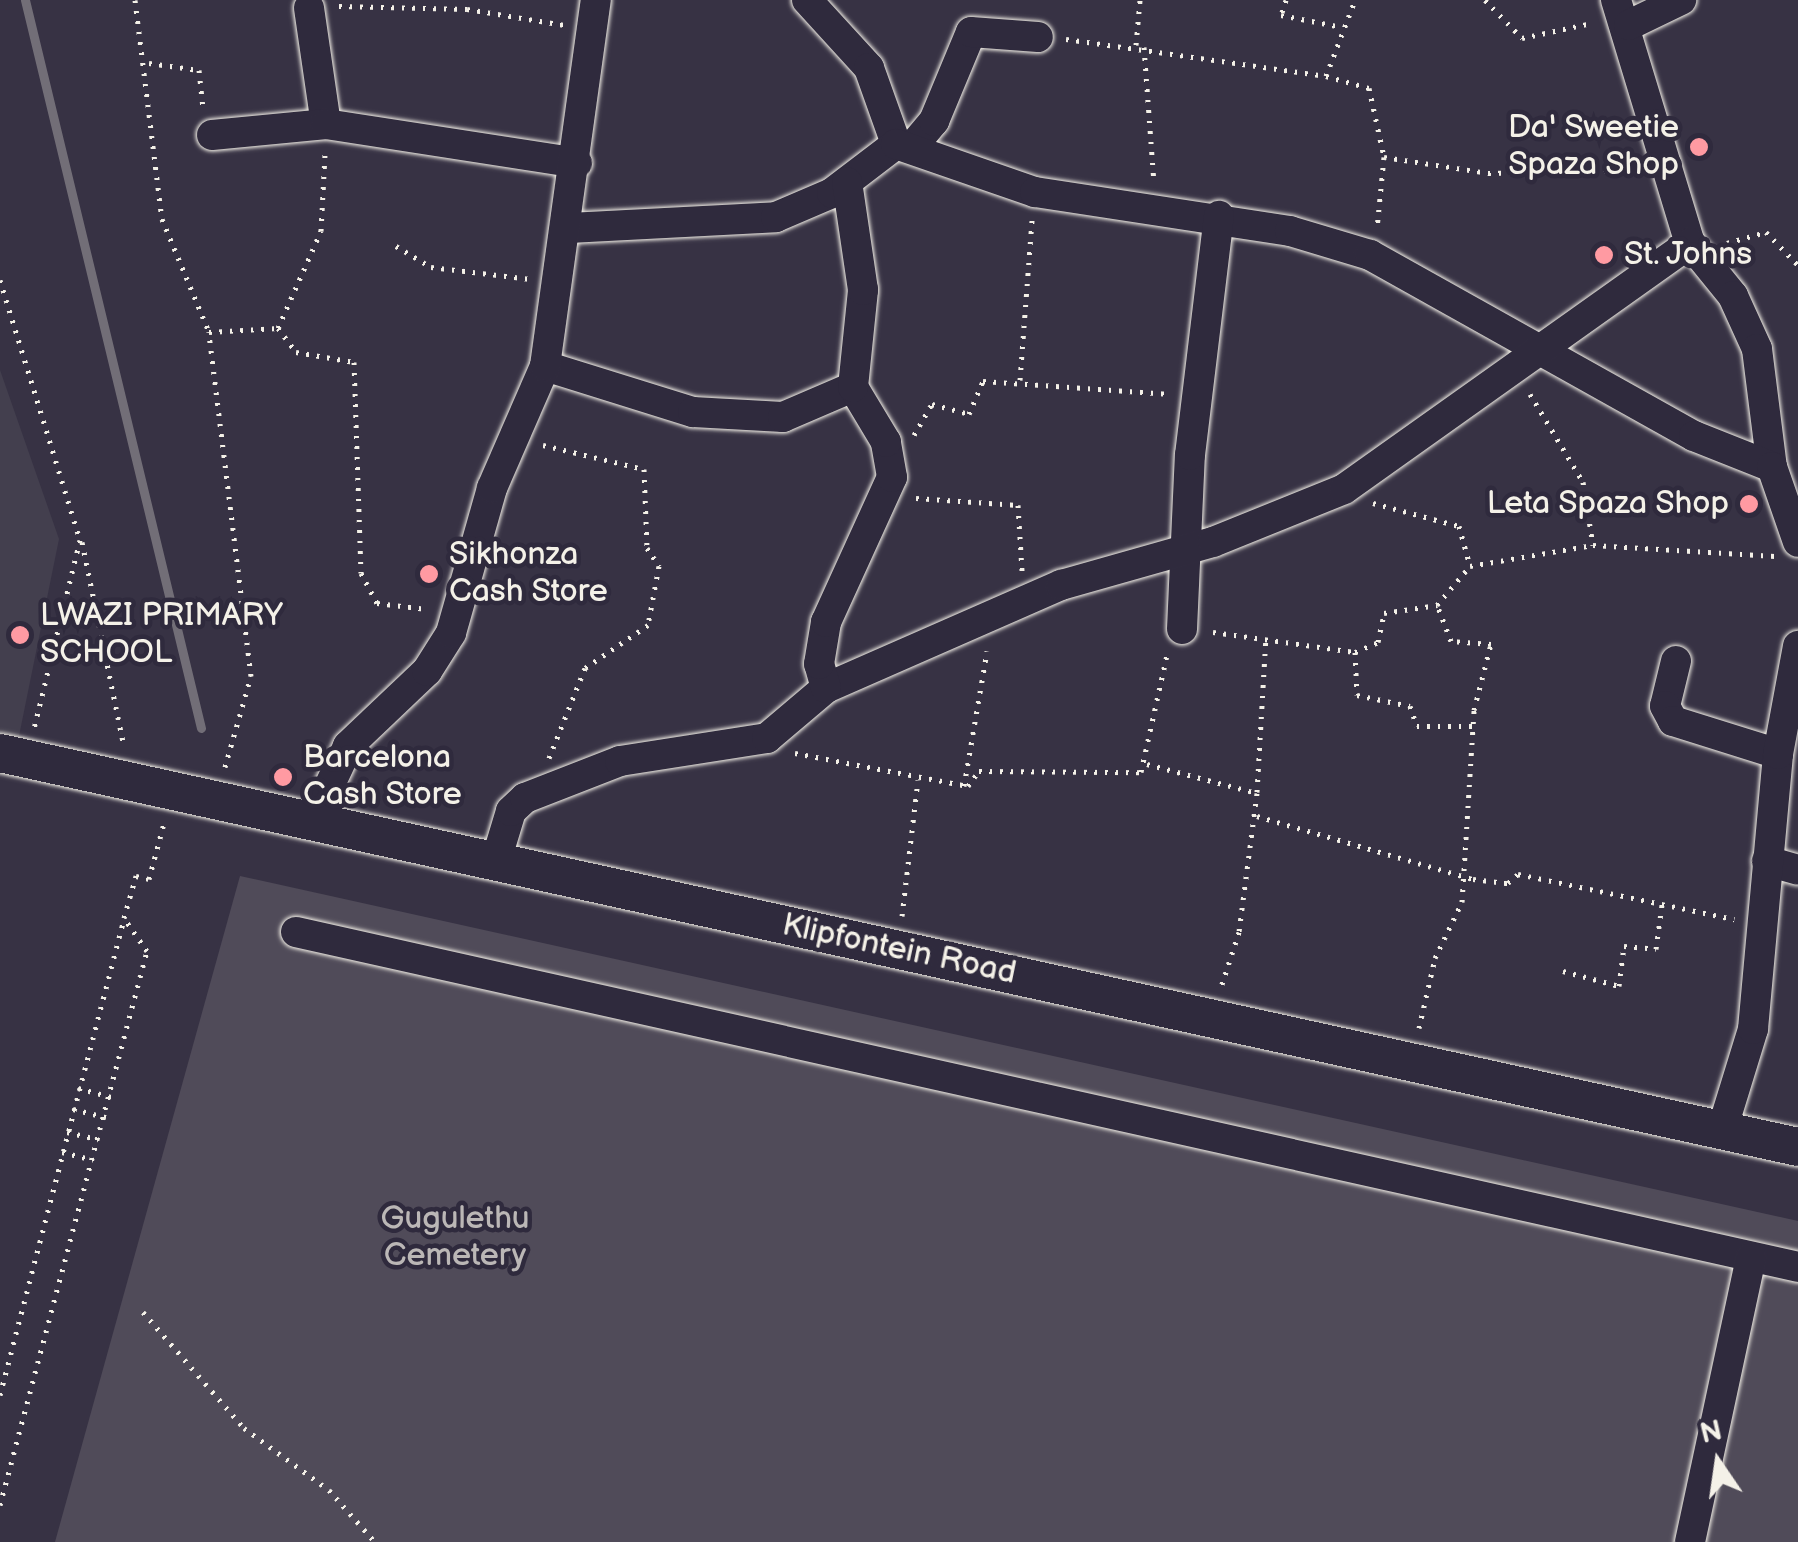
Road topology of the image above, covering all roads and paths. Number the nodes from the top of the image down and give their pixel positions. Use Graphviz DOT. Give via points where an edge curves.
graph roads {
  1 [pos="135,0"];
  2 [pos="807,0"];
  3 [pos="1140,0"];
  4 [pos="1286,0"];
  5 [pos="1355,0"];
  6 [pos="1485,0"];
  7 [pos="1681,0"];
  8 [pos="309,8"];
  9 [pos="1622,12"];
  10 [pos="594,13"];
  11 [pos="1342,27"];
  12 [pos="1038,37"];
  13 [pos="1140,46"];
  14 [pos="148,63"];
  15 [pos="1326,76"];
  16 [pos="326,124"];
  17 [pos="212,136"];
  18 [pos="905,145"];
  19 [pos="1384,156"];
  20 [pos="577,162"];
  21 [pos="1661,168"];
  22 [pos="847,182"];
  23 [pos="1035,192"];
  24 [pos="1150,210"];
  25 [pos="1219,216"];
  26 [pos="569,228"];
  27 [pos="396,246"];
  28 [pos="1698,251"];
  29 [pos="1370,255"];
  30 [pos="1798,265"];
  31 [pos="0,280"];
  32 [pos="562,283"];
  33 [pos="278,328"];
  34 [pos="209,332"];
  35 [pos="1544,352"];
  36 [pos="545,366"];
  37 [pos="1512,376"];
  38 [pos="1020,380"];
  39 [pos="853,387"];
  40 [pos="1200,400"];
  41 [pos="516,436"];
  42 [pos="886,442"];
  43 [pos="1772,467"];
  44 [pos="1344,490"];
  45 [pos="888,495"];
  46 [pos="80,540"];
  47 [pos="1593,545"];
  48 [pos="1793,548"];
  49 [pos="1185,552"];
  50 [pos="1470,566"];
  51 [pos="1060,586"];
  52 [pos="1437,604"];
  53 [pos="460,609"];
  54 [pos="990,617"];
  55 [pos="1182,629"];
  56 [pos="1266,636"];
  57 [pos="1798,646"];
  58 [pos="1355,652"];
  59 [pos="1676,661"];
  60 [pos="826,688"];
  61 [pos="1474,726"];
  62 [pos="767,738"];
  63 [pos="16,744"];
  64 [pos="125,752"];
  65 [pos="1778,754"];
  66 [pos="1147,764"];
  67 [pos="222,780"];
  68 [pos="918,780"];
  69 [pos="566,782"];
  70 [pos="964,786"];
  71 [pos="1257,793"];
  72 [pos="167,812"];
  73 [pos="1256,816"];
  74 [pos="312,823"];
  75 [pos="1767,862"];
  76 [pos="495,864"];
  77 [pos="1798,870"];
  78 [pos="1462,876"];
  79 [pos="1663,898"];
  80 [pos="124,918"];
  81 [pos="1759,922"];
  82 [pos="899,928"];
  83 [pos="296,932"];
  84 [pos="1563,971"];
  85 [pos="1218,996"];
  86 [pos="1416,1041"];
  87 [pos="78,1088"];
  88 [pos="112,1096"];
  89 [pos="73,1109"];
  90 [pos="106,1117"];
  91 [pos="1722,1130"];
  92 [pos="67,1132"];
  93 [pos="100,1139"];
  94 [pos="1798,1146"];
  95 [pos="62,1152"];
  96 [pos="94,1160"];
  97 [pos="1752,1257"];
  98 [pos="1798,1267"];
  99 [pos="143,1312"];
  100 [pos="0,1395"];
  101 [pos="0,1505"];
  102 [pos="375,1542"];
  103 [pos="1690,1542"];
  1 -- 14 [label="path"];
  2 -- 18 [label="street" via="870,68"];
  3 -- 13 [label="path"];
  4 -- 11 [label="path" via="1281,16"];
  5 -- 11 [label="path"];
  6 -- 9 [label="path" via="1522,38"];
  7 -- 9 [label="street"];
  8 -- 10 [label="path"];
  8 -- 16 [label="street"];
  9 -- 21 [label="street"];
  10 -- 20 [label="street"];
  11 -- 15 [label="path"];
  12 -- 13 [label="path"];
  12 -- 18 [label="street" via="971,32"];
  13 -- 15 [label="path"];
  13 -- 24 [label="path"];
  14 -- 17 [label="path" via="199,70"];
  14 -- 34 [label="path" via="140,76 162,220"];
  15 -- 19 [label="path" via="1370,88"];
  16 -- 17 [label="street"];
  16 -- 20 [label="street"];
  16 -- 33 [label="path" via="321,231"];
  18 -- 22 [label="street"];
  18 -- 23 [label="street"];
  19 -- 21 [label="path" via="1488,174"];
  19 -- 29 [label="path"];
  20 -- 26 [label="street"];
  21 -- 28 [label="street"];
  22 -- 26 [label="street" via="776,216"];
  22 -- 39 [label="street" via="863,290"];
  23 -- 24 [label="street"];
  23 -- 38 [label="path"];
  24 -- 25 [label="street"];
  25 -- 29 [label="street"];
  25 -- 40 [label="street"];
  26 -- 32 [label="street"];
  27 -- 32 [label="path" via="431,267"];
  28 -- 30 [label="path" via="1766,232"];
  28 -- 35 [label="street"];
  28 -- 43 [label="street" via="1757,349"];
  29 -- 35 [label="street"];
  31 -- 46 [label="path"];
  32 -- 36 [label="street"];
  33 -- 34 [label="path"];
  33 -- 53 [label="path" via="296,352 354,362 361,574 377,604"];
  34 -- 67 [label="path" via="251,676"];
  35 -- 37 [label="street"];
  35 -- 43 [label="street"];
  36 -- 39 [label="street" via="693,412 783,418"];
  36 -- 41 [label="street"];
  37 -- 44 [label="street"];
  37 -- 47 [label="path" via="1584,482"];
  38 -- 40 [label="path"];
  38 -- 42 [label="path" via="982,381 969,414 932,404 922,432"];
  39 -- 42 [label="street"];
  40 -- 49 [label="street"];
  41 -- 53 [label="street"];
  41 -- 69 [label="path" via="644,468 652,500 648,548 660,566 648,624 598,653 569,696 547,748"];
  42 -- 45 [label="street"];
  43 -- 48 [label="street"];
  44 -- 49 [label="street"];
  44 -- 50 [label="path" via="1407,520 1460,526"];
  45 -- 51 [label="path" via="1018,505 1023,573"];
  45 -- 60 [label="street" via="826,622 819,664"];
  46 -- 63 [label="path"];
  46 -- 64 [label="path" via="97,582"];
  47 -- 48 [label="path"];
  47 -- 50 [label="path"];
  49 -- 51 [label="street"];
  49 -- 55 [label="street"];
  50 -- 52 [label="path"];
  51 -- 54 [label="street"];
  52 -- 58 [label="path" via="1384,613 1378,642"];
  52 -- 61 [label="path" via="1452,641 1492,644"];
  53 -- 74 [label="street" via="428,671 348,746"];
  54 -- 60 [label="street"];
  54 -- 70 [label="path"];
  55 -- 56 [label="path"];
  55 -- 66 [label="path" via="1159,678"];
  56 -- 58 [label="path"];
  56 -- 71 [label="path"];
  57 -- 65 [label="street"];
  58 -- 61 [label="path" via="1357,694 1410,706 1416,726"];
  59 -- 65 [label="street" via="1665,706 1672,721"];
  60 -- 62 [label="street"];
  61 -- 78 [label="path"];
  62 -- 68 [label="path" via="828,763"];
  62 -- 69 [label="street" via="657,753"];
  63 -- 74 [label="main road, Klipfontein Road"];
  65 -- 75 [label="street"];
  66 -- 70 [label="path" via="1124,773 979,772"];
  66 -- 71 [label="path"];
  68 -- 70 [label="path"];
  68 -- 82 [label="path"];
  69 -- 76 [label="street" via="510,811"];
  71 -- 73 [label="path"];
  72 -- 80 [label="path" via="149,879 136,876"];
  73 -- 78 [label="path"];
  73 -- 85 [label="path"];
  74 -- 76 [label="main road, Klipfontein Road"];
  75 -- 77 [label="street"];
  75 -- 81 [label="street"];
  76 -- 91 [label="main road, Klipfontein Road"];
  78 -- 79 [label="path" via="1508,883 1518,874"];
  78 -- 86 [label="path" via="1462,902 1435,958"];
  79 -- 81 [label="path"];
  79 -- 84 [label="path" via="1656,949 1624,946 1618,986"];
  80 -- 87 [label="path"];
  80 -- 88 [label="path" via="147,951"];
  81 -- 91 [label="street" via="1753,1029"];
  83 -- 97 [label="street"];
  87 -- 88 [label="path"];
  87 -- 89 [label="path"];
  88 -- 90 [label="path"];
  89 -- 90 [label="path"];
  89 -- 92 [label="path"];
  90 -- 93 [label="path"];
  91 -- 94 [label="main road, Klipfontein Road"];
  92 -- 93 [label="path"];
  92 -- 95 [label="path"];
  93 -- 96 [label="path"];
  95 -- 96 [label="path"];
  95 -- 100 [label="path"];
  96 -- 101 [label="path"];
  97 -- 98 [label="street"];
  97 -- 103 [label="street"];
  99 -- 102 [label="path" via="244,1428 329,1490"];
}
